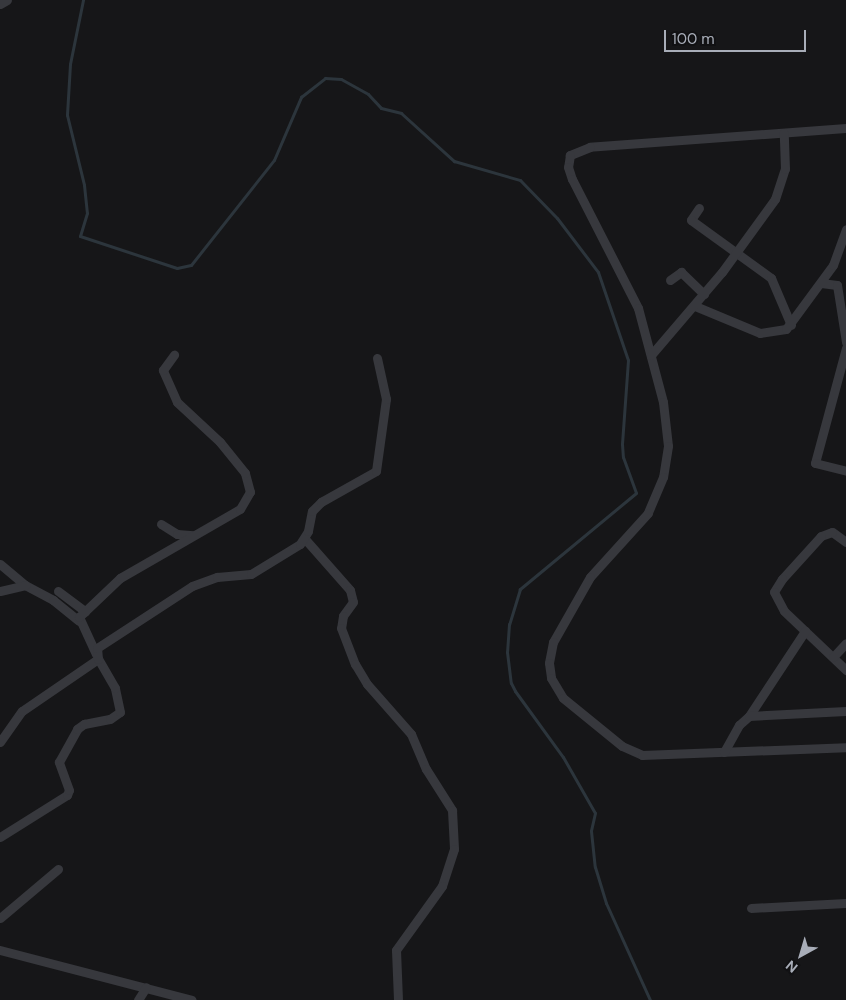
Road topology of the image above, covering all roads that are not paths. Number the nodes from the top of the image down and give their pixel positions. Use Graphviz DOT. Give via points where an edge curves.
graph roads {
  1 [pos="7,0"];
  2 [pos="0,4"];
  3 [pos="846,128"];
  4 [pos="784,133"];
  5 [pos="699,208"];
  6 [pos="846,230"];
  7 [pos="735,254"];
  8 [pos="670,280"];
  9 [pos="821,283"];
  10 [pos="704,294"];
  11 [pos="694,306"];
  12 [pos="791,325"];
  13 [pos="846,342"];
  14 [pos="846,348"];
  15 [pos="174,355"];
  16 [pos="651,355"];
  17 [pos="377,358"];
  18 [pos="846,470"];
  19 [pos="160,524"];
  20 [pos="194,535"];
  21 [pos="305,539"];
  22 [pos="846,542"];
  23 [pos="0,564"];
  24 [pos="25,585"];
  25 [pos="0,591"];
  26 [pos="58,591"];
  27 [pos="85,612"];
  28 [pos="79,621"];
  29 [pos="805,631"];
  30 [pos="846,643"];
  31 [pos="97,656"];
  32 [pos="833,657"];
  33 [pos="846,670"];
  34 [pos="846,711"];
  35 [pos="748,716"];
  36 [pos="0,742"];
  37 [pos="846,747"];
  38 [pos="724,752"];
  39 [pos="0,837"];
  40 [pos="58,869"];
  41 [pos="846,903"];
  42 [pos="751,908"];
  43 [pos="0,918"];
  44 [pos="0,950"];
  45 [pos="146,987"];
  46 [pos="138,1000"];
  47 [pos="192,1000"];
  48 [pos="398,1000"];
  1 -- 2 [label="street"];
  3 -- 4 [label="street"];
  4 -- 7 [label="street" via="785,169 781,187"];
  4 -- 16 [label="street" via="590,147 570,155 568,167 572,179 630,289"];
  5 -- 7 [label="street" via="691,220"];
  6 -- 9 [label="street" via="833,265"];
  7 -- 10 [label="street"];
  7 -- 12 [label="street" via="771,278"];
  8 -- 10 [label="street" via="681,272"];
  9 -- 12 [label="street"];
  9 -- 13 [label="street" via="836,285"];
  10 -- 11 [label="street"];
  11 -- 12 [label="street" via="760,333 779,332"];
  11 -- 16 [label="street"];
  14 -- 18 [label="street" via="815,463"];
  15 -- 20 [label="street" via="163,370 177,402 220,442 245,473 250,492 240,509"];
  16 -- 38 [label="street" via="668,434 663,477 648,513 590,577 576,600 550,652 550,678 563,698 633,751 654,755"];
  17 -- 21 [label="street" via="386,399 376,471 321,502 309,519"];
  19 -- 20 [label="street" via="177,534"];
  20 -- 27 [label="street" via="120,578"];
  21 -- 31 [label="street" via="251,574 217,577 192,586 100,646"];
  21 -- 48 [label="street" via="350,590 353,602 343,616 341,628 355,664 366,684 411,734 426,769 452,810 454,849 442,886 396,950"];
  22 -- 29 [label="street" via="827,532 776,586 774,592 778,604"];
  23 -- 24 [label="street"];
  24 -- 25 [label="street"];
  24 -- 28 [label="street" via="53,600"];
  26 -- 27 [label="street"];
  27 -- 28 [label="street"];
  28 -- 31 [label="street"];
  29 -- 32 [label="street"];
  29 -- 35 [label="street"];
  30 -- 32 [label="street"];
  31 -- 36 [label="street" via="22,711"];
  31 -- 39 [label="street" via="115,688 120,712 110,719 84,724 71,736 59,762 67,795"];
  32 -- 33 [label="street"];
  34 -- 35 [label="street"];
  35 -- 38 [label="street"];
  37 -- 38 [label="street"];
  40 -- 43 [label="street"];
  41 -- 42 [label="street"];
  44 -- 45 [label="street"];
  45 -- 46 [label="street"];
  45 -- 47 [label="street"];
}
